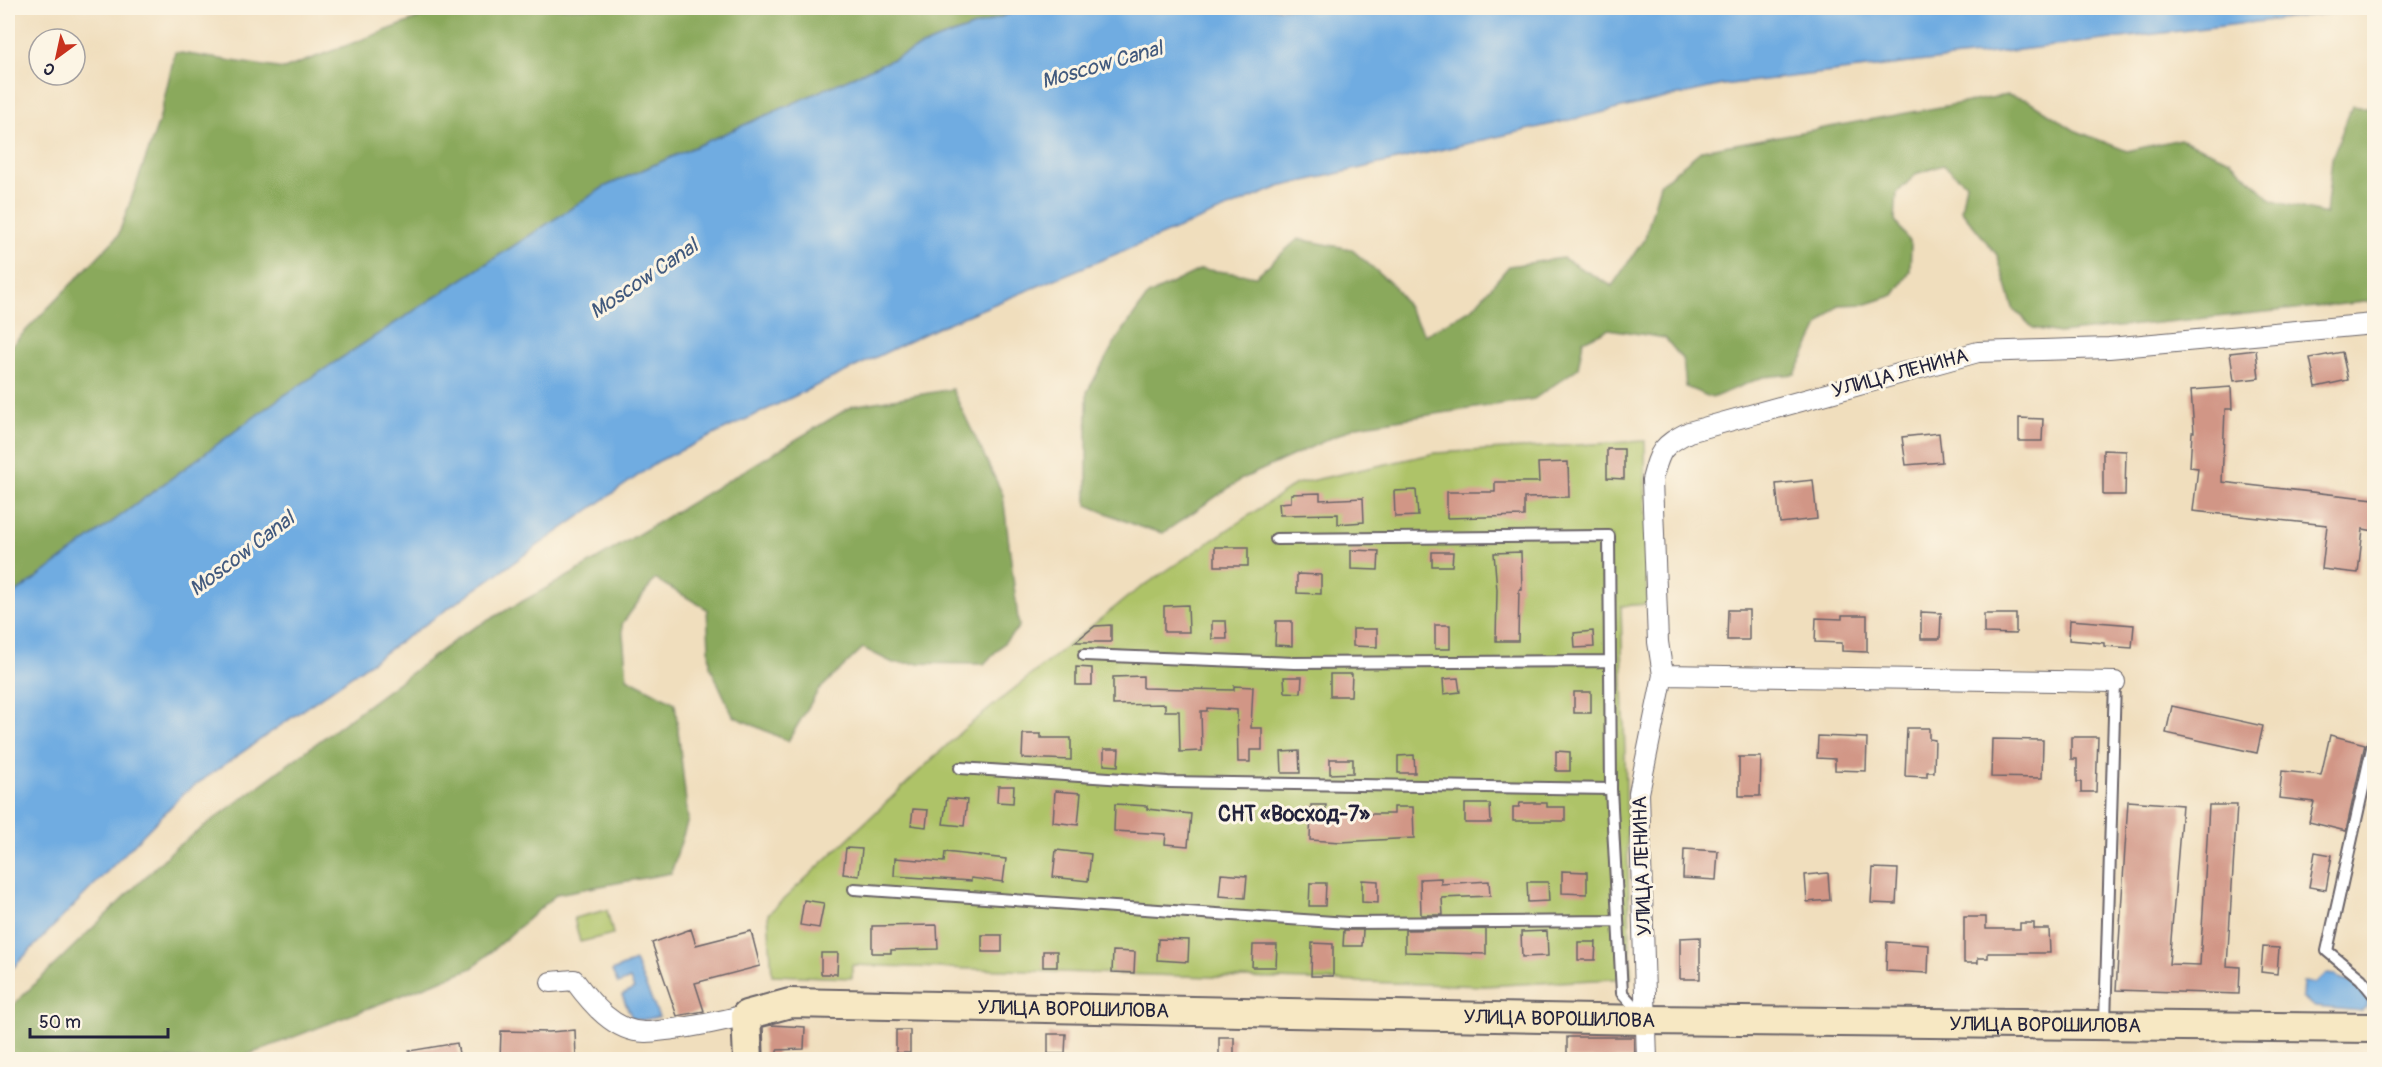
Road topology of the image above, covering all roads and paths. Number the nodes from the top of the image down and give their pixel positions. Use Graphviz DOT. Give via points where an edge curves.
graph roads {
  1 [pos="2374,324"];
  2 [pos="1276,539"];
  3 [pos="1084,655"];
  4 [pos="1608,661"];
  5 [pos="1663,675"];
  6 [pos="2115,682"];
  7 [pos="2374,740"];
  8 [pos="960,768"];
  9 [pos="1611,789"];
  10 [pos="854,890"];
  11 [pos="1618,921"];
  12 [pos="551,982"];
  13 [pos="2374,995"];
  14 [pos="746,1015"];
  15 [pos="1647,1020"];
  16 [pos="2105,1026"];
  17 [pos="2374,1028"];
  18 [pos="748,1059"];
  19 [pos="1647,1059"];
  1 -- 5 [label="street, УЛИЦА ЛЕНИНА" via="2109,348 1978,352 1689,432 1668,443 1658,456 1652,480 1658,642"];
  2 -- 4 [label="lane" via="1609,536"];
  3 -- 4 [label="lane" via="1294,663"];
  4 -- 9 [label="lane"];
  5 -- 6 [label="street"];
  5 -- 15 [label="street, УЛИЦА ЛЕНИНА" via="1639,793"];
  6 -- 16 [label="lane"];
  7 -- 13 [label="lane" via="2328,951"];
  8 -- 9 [label="lane" via="1168,782"];
  9 -- 11 [label="lane"];
  10 -- 11 [label="lane" via="1348,923"];
  11 -- 15 [label="lane" via="1622,993"];
  12 -- 14 [label="street" via="574,980 605,1016 645,1033"];
  14 -- 15 [label="street, УЛИЦА ВОРОШИЛОВА" via="790,1003"];
  14 -- 18 [label="street"];
  15 -- 16 [label="street, УЛИЦА ВОРОШИЛОВА"];
  15 -- 19 [label="street, УЛИЦА ЛЕНИНА"];
  16 -- 17 [label="street, УЛИЦА ВОРОШИЛОВА"];
}
